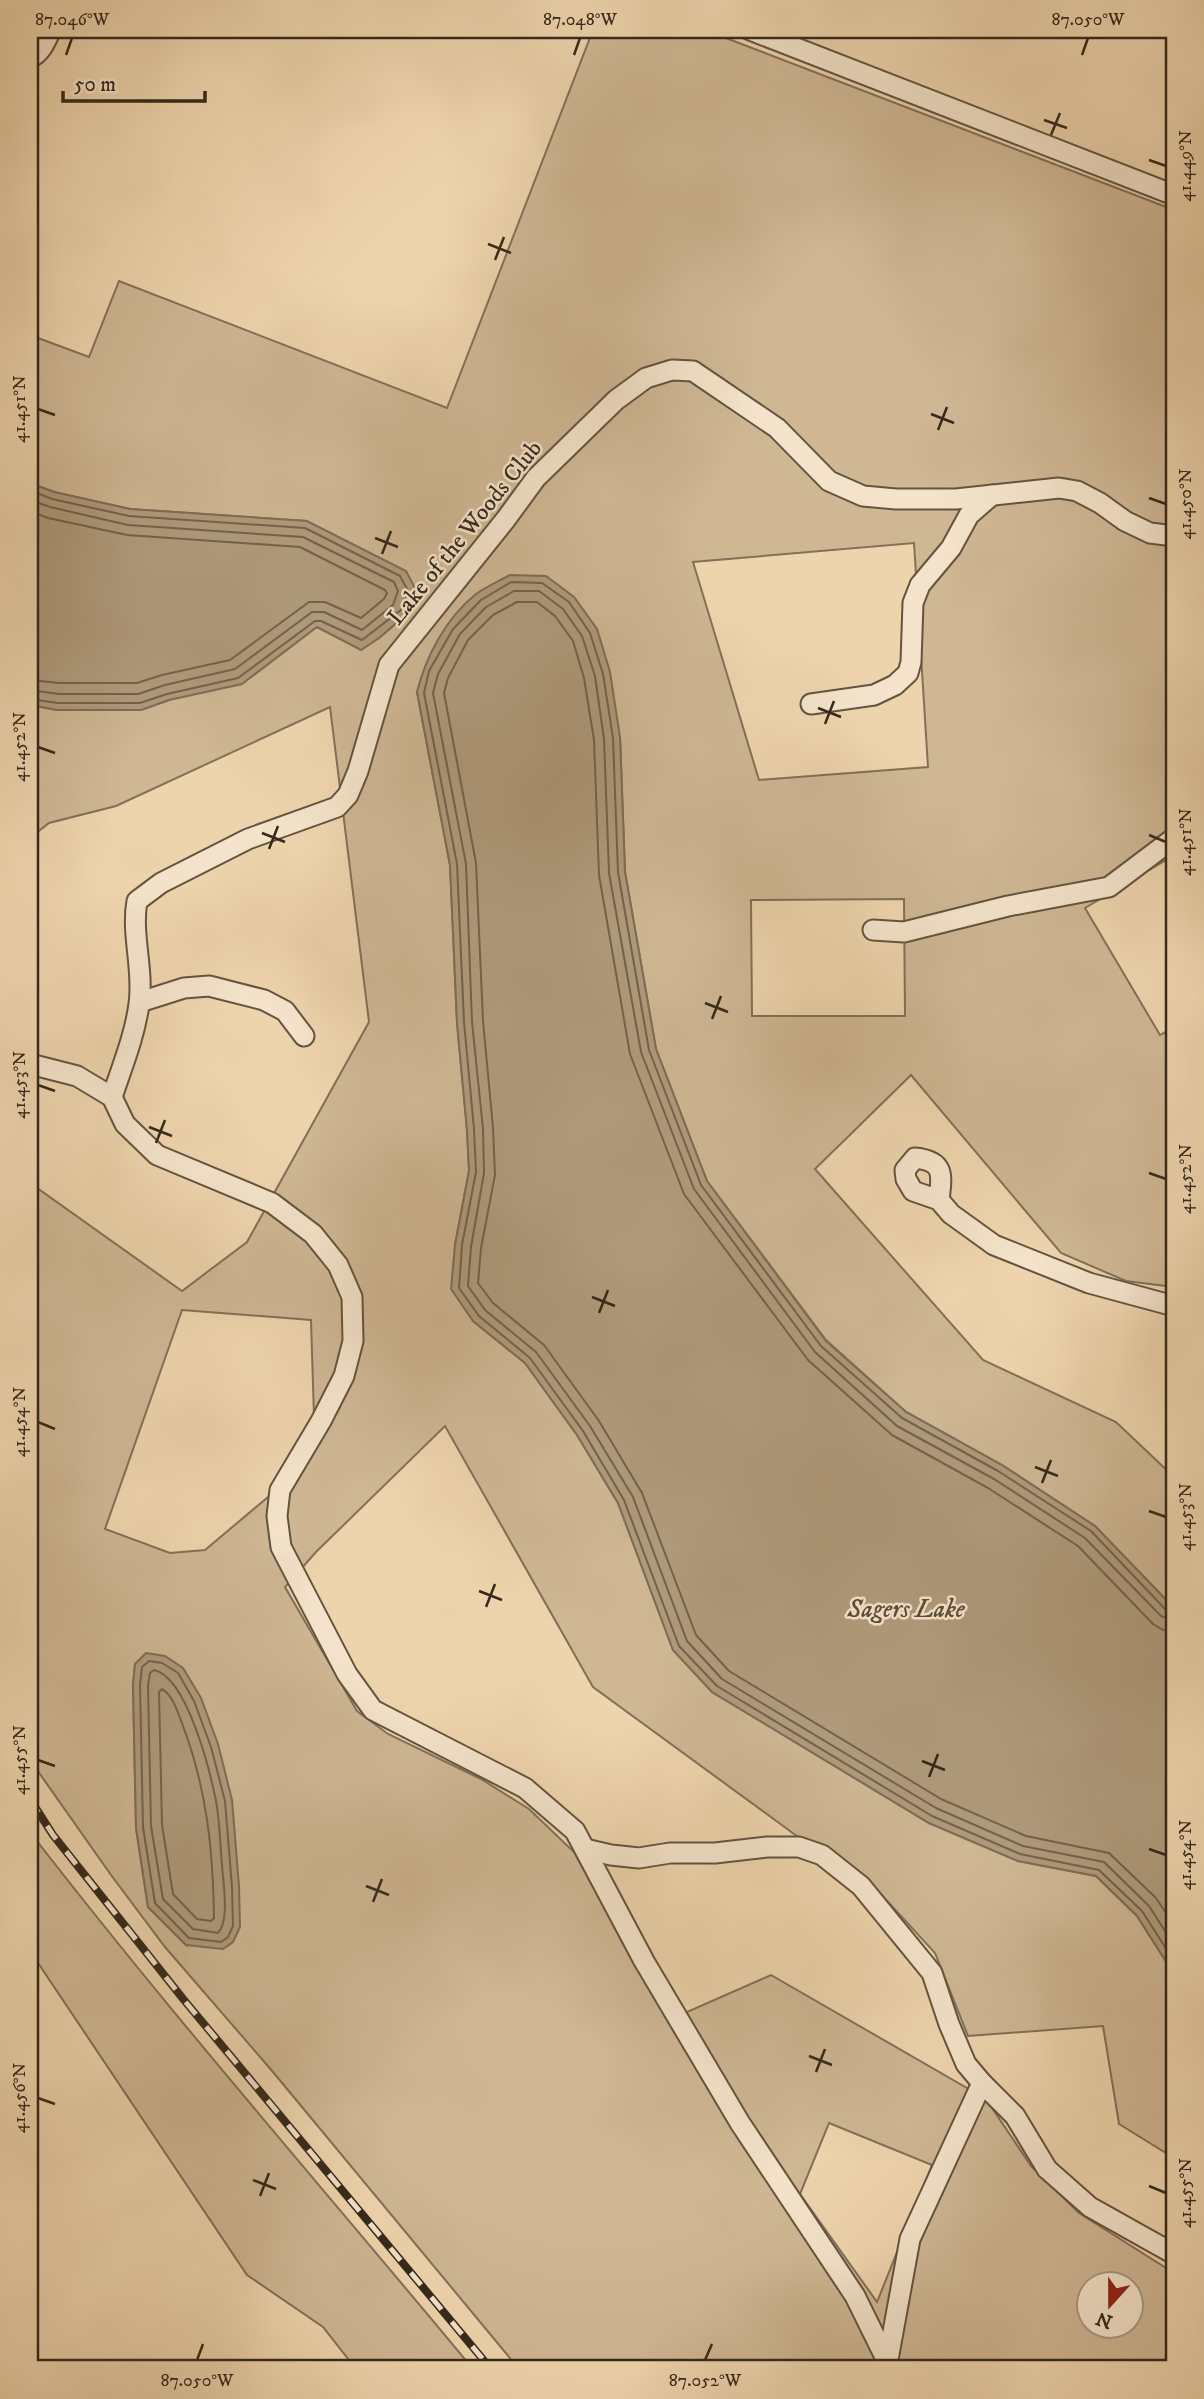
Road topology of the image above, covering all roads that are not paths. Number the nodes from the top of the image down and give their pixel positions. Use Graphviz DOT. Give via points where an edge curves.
graph roads {
  1 [pos="51,30"];
  2 [pos="750,30"];
  3 [pos="30,58"];
  4 [pos="1174,195"];
  5 [pos="992,495"];
  6 [pos="1174,537"];
  7 [pos="811,704"];
  8 [pos="1174,838"];
  9 [pos="873,930"];
  10 [pos="140,1002"];
  11 [pos="304,1035"];
  12 [pos="30,1064"];
  13 [pos="112,1097"];
  14 [pos="939,1200"];
  15 [pos="1174,1306"];
  16 [pos="585,1849"];
  17 [pos="982,2083"];
  18 [pos="1174,2254"];
  19 [pos="887,2365"];
  1 -- 3 [label="street"];
  2 -- 4 [label="street"];
  5 -- 6 [label="street, Lake of the Woods Club" via="1059,488 1077,491 1150,533"];
  5 -- 7 [label="street" via="969,516 951,548 920,585 913,603 908,673 874,695"];
  5 -- 10 [label="street, Lake of the Woods Club" via="932,499 863,496 829,481 777,428 693,371 672,370 646,378 616,400 536,478 389,665 358,771 343,801 248,839 161,883 137,901"];
  8 -- 9 [label="street" via="1109,887 904,932"];
  10 -- 11 [label="street" via="184,988 209,986 285,1010"];
  10 -- 13 [label="street, Lake of the Woods Club"];
  12 -- 13 [label="street" via="77,1076"];
  13 -- 16 [label="street" via="125,1124 158,1155 272,1203 313,1234 338,1265 352,1297 353,1341 344,1377 280,1490 277,1516 281,1547 347,1674 373,1710 525,1788 575,1831"];
  14 -- 15 [label="street" via="994,1245 1089,1283"];
  16 -- 17 [label="street" via="639,1858 767,1847 799,1847 822,1855 861,1886 932,1972 966,2064"];
  16 -- 19 [label="street" via="644,1961 740,2123 855,2296"];
  17 -- 18 [label="street" via="1015,2116 1047,2169 1090,2207"];
  17 -- 19 [label="street" via="911,2239"];
}
